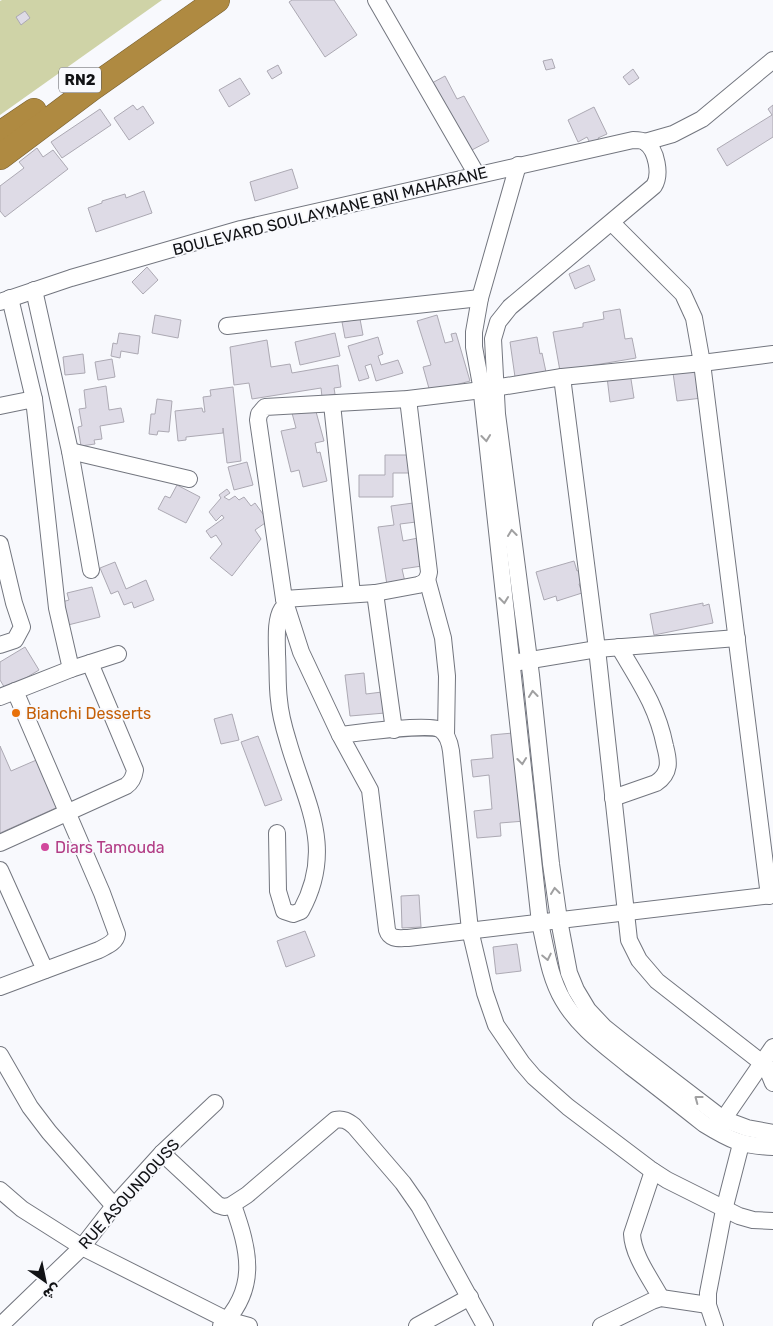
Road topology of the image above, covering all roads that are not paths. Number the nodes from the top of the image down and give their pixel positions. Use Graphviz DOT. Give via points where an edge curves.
graph roads {
  1 [pos="194,0"];
  2 [pos="217,0"];
  3 [pos="376,0"];
  4 [pos="773,60"];
  5 [pos="639,141"];
  6 [pos="4,143"];
  7 [pos="518,165"];
  8 [pos="477,176"];
  9 [pos="612,223"];
  10 [pos="34,290"];
  11 [pos="480,298"];
  12 [pos="5,300"];
  13 [pos="227,326"];
  14 [pos="773,354"];
  15 [pos="702,363"];
  16 [pos="562,377"];
  17 [pos="489,388"];
  18 [pos="408,398"];
  19 [pos="34,399"];
  20 [pos="332,404"];
  21 [pos="0,406"];
  22 [pos="70,451"];
  23 [pos="189,479"];
  24 [pos="0,544"];
  25 [pos="91,570"];
  26 [pos="427,579"];
  27 [pos="375,592"];
  28 [pos="352,594"];
  29 [pos="285,603"];
  30 [pos="737,638"];
  31 [pos="0,645"];
  32 [pos="619,647"];
  33 [pos="597,649"];
  34 [pos="118,654"];
  35 [pos="529,660"];
  36 [pos="511,662"];
  37 [pos="90,663"];
  38 [pos="71,669"];
  39 [pos="8,694"];
  40 [pos="394,730"];
  41 [pos="340,735"];
  42 [pos="446,735"];
  43 [pos="613,798"];
  44 [pos="68,813"];
  45 [pos="277,833"];
  46 [pos="0,842"];
  47 [pos="0,870"];
  48 [pos="771,896"];
  49 [pos="625,912"];
  50 [pos="559,920"];
  51 [pos="540,923"];
  52 [pos="470,930"];
  53 [pos="45,970"];
  54 [pos="0,987"];
  55 [pos="773,1047"];
  56 [pos="0,1055"];
  57 [pos="762,1062"];
  58 [pos="773,1084"];
  59 [pos="214,1103"];
  60 [pos="719,1125"];
  61 [pos="773,1133"];
  62 [pos="741,1144"];
  63 [pos="773,1147"];
  64 [pos="162,1153"];
  65 [pos="652,1171"];
  66 [pos="0,1190"];
  67 [pos="233,1205"];
  68 [pos="114,1206"];
  69 [pos="724,1210"];
  70 [pos="773,1221"];
  71 [pos="82,1247"];
  72 [pos="470,1297"];
  73 [pos="661,1298"];
  74 [pos="708,1305"];
  75 [pos="224,1323"];
  76 [pos="0,1326"];
  77 [pos="249,1326"];
  78 [pos="417,1326"];
  79 [pos="485,1326"];
  80 [pos="601,1326"];
  81 [pos="715,1326"];
  1 -- 6 [label="highway, RN2"];
  2 -- 6 [label="highway, RN2" via="92,88"];
  3 -- 8 [label="street"];
  4 -- 5 [label="street, BOULEVARD SOULAYMANE BNI MAHARANE" via="702,118 673,134"];
  5 -- 7 [label="street, BOULEVARD SOULAYMANE BNI MAHARANE"];
  5 -- 9 [label="street" via="652,151 657,182 652,190"];
  7 -- 8 [label="street, BOULEVARD SOULAYMANE BNI MAHARANE"];
  7 -- 11 [label="street"];
  8 -- 10 [label="street, BOULEVARD SOULAYMANE BNI MAHARANE" via="241,229"];
  9 -- 15 [label="street" via="683,294 694,318"];
  9 -- 17 [label="street" via="502,315 493,340"];
  10 -- 12 [label="street, BOULEVARD SOULAYMANE BNI MAHARANE"];
  10 -- 22 [label="street"];
  11 -- 13 [label="street"];
  11 -- 17 [label="street" via="473,340"];
  12 -- 19 [label="street"];
  14 -- 15 [label="street"];
  15 -- 16 [label="street"];
  15 -- 30 [label="street"];
  16 -- 17 [label="street"];
  16 -- 33 [label="street"];
  17 -- 18 [label="street"];
  35 -- 17 [label="street, one-way" via="498,423"];
  17 -- 36 [label="street, one-way"];
  18 -- 20 [label="street"];
  18 -- 26 [label="street" via="429,572"];
  19 -- 21 [label="street"];
  19 -- 38 [label="street" via="56,608"];
  20 -- 28 [label="street"];
  20 -- 29 [label="street" via="265,407 259,414 258,429"];
  22 -- 23 [label="street"];
  22 -- 25 [label="street"];
  24 -- 31 [label="street" via="22,627 15,640"];
  26 -- 27 [label="street" via="418,585"];
  26 -- 42 [label="street" via="443,638 447,676"];
  27 -- 28 [label="street"];
  27 -- 40 [label="street"];
  28 -- 29 [label="street"];
  29 -- 41 [label="street" via="301,652"];
  29 -- 45 [label="street" via="279,617 277,646 279,701 288,742 318,838 313,882 301,910 293,914 284,911 278,891"];
  30 -- 32 [label="street"];
  30 -- 48 [label="street"];
  32 -- 33 [label="street"];
  32 -- 43 [label="street" via="652,701 669,763 666,774 656,783"];
  33 -- 35 [label="street"];
  33 -- 43 [label="street"];
  34 -- 37 [label="street"];
  35 -- 36 [label="street"];
  50 -- 35 [label="street, one-way"];
  36 -- 51 [label="street, one-way"];
  37 -- 38 [label="street"];
  37 -- 44 [label="street" via="135,773 126,786"];
  38 -- 39 [label="street"];
  39 -- 44 [label="street"];
  40 -- 41 [label="street"];
  40 -- 42 [label="street" via="436,728"];
  41 -- 52 [label="street" via="370,790 390,935 408,938"];
  42 -- 52 [label="street" via="450,744"];
  43 -- 49 [label="street"];
  44 -- 46 [label="street"];
  44 -- 53 [label="street" via="102,893 116,938 99,950"];
  47 -- 53 [label="street"];
  48 -- 49 [label="street"];
  49 -- 50 [label="street"];
  49 -- 57 [label="street" via="631,946 651,975"];
  50 -- 51 [label="street"];
  60 -- 50 [label="street, one-way" via="588,1010 569,973"];
  51 -- 52 [label="street"];
  51 -- 60 [label="street, one-way" via="559,991 586,1029 704,1124"];
  52 -- 65 [label="street" via="496,1025 522,1064 568,1107"];
  53 -- 54 [label="street"];
  55 -- 57 [label="street"];
  56 -- 68 [label="street" via="39,1120"];
  57 -- 58 [label="street"];
  57 -- 60 [label="street"];
  59 -- 64 [label="street, RUE ASOUNDOUSS"];
  60 -- 61 [label="street"];
  60 -- 62 [label="street"];
  62 -- 63 [label="street"];
  62 -- 69 [label="street"];
  64 -- 67 [label="street" via="218,1205"];
  64 -- 68 [label="street, RUE ASOUNDOUSS"];
  65 -- 69 [label="street"];
  65 -- 73 [label="street" via="632,1241"];
  66 -- 71 [label="street" via="22,1209"];
  67 -- 72 [label="street" via="335,1120 346,1120 403,1183"];
  67 -- 75 [label="street" via="245,1240 248,1270 245,1288"];
  68 -- 71 [label="street, RUE ASOUNDOUSS"];
  69 -- 70 [label="street" via="754,1220"];
  69 -- 74 [label="street"];
  71 -- 75 [label="street"];
  71 -- 76 [label="street, RUE ASOUNDOUSS"];
  72 -- 78 [label="street"];
  72 -- 79 [label="street"];
  73 -- 74 [label="street"];
  73 -- 80 [label="street"];
  74 -- 81 [label="street"];
  75 -- 77 [label="street"];
}
